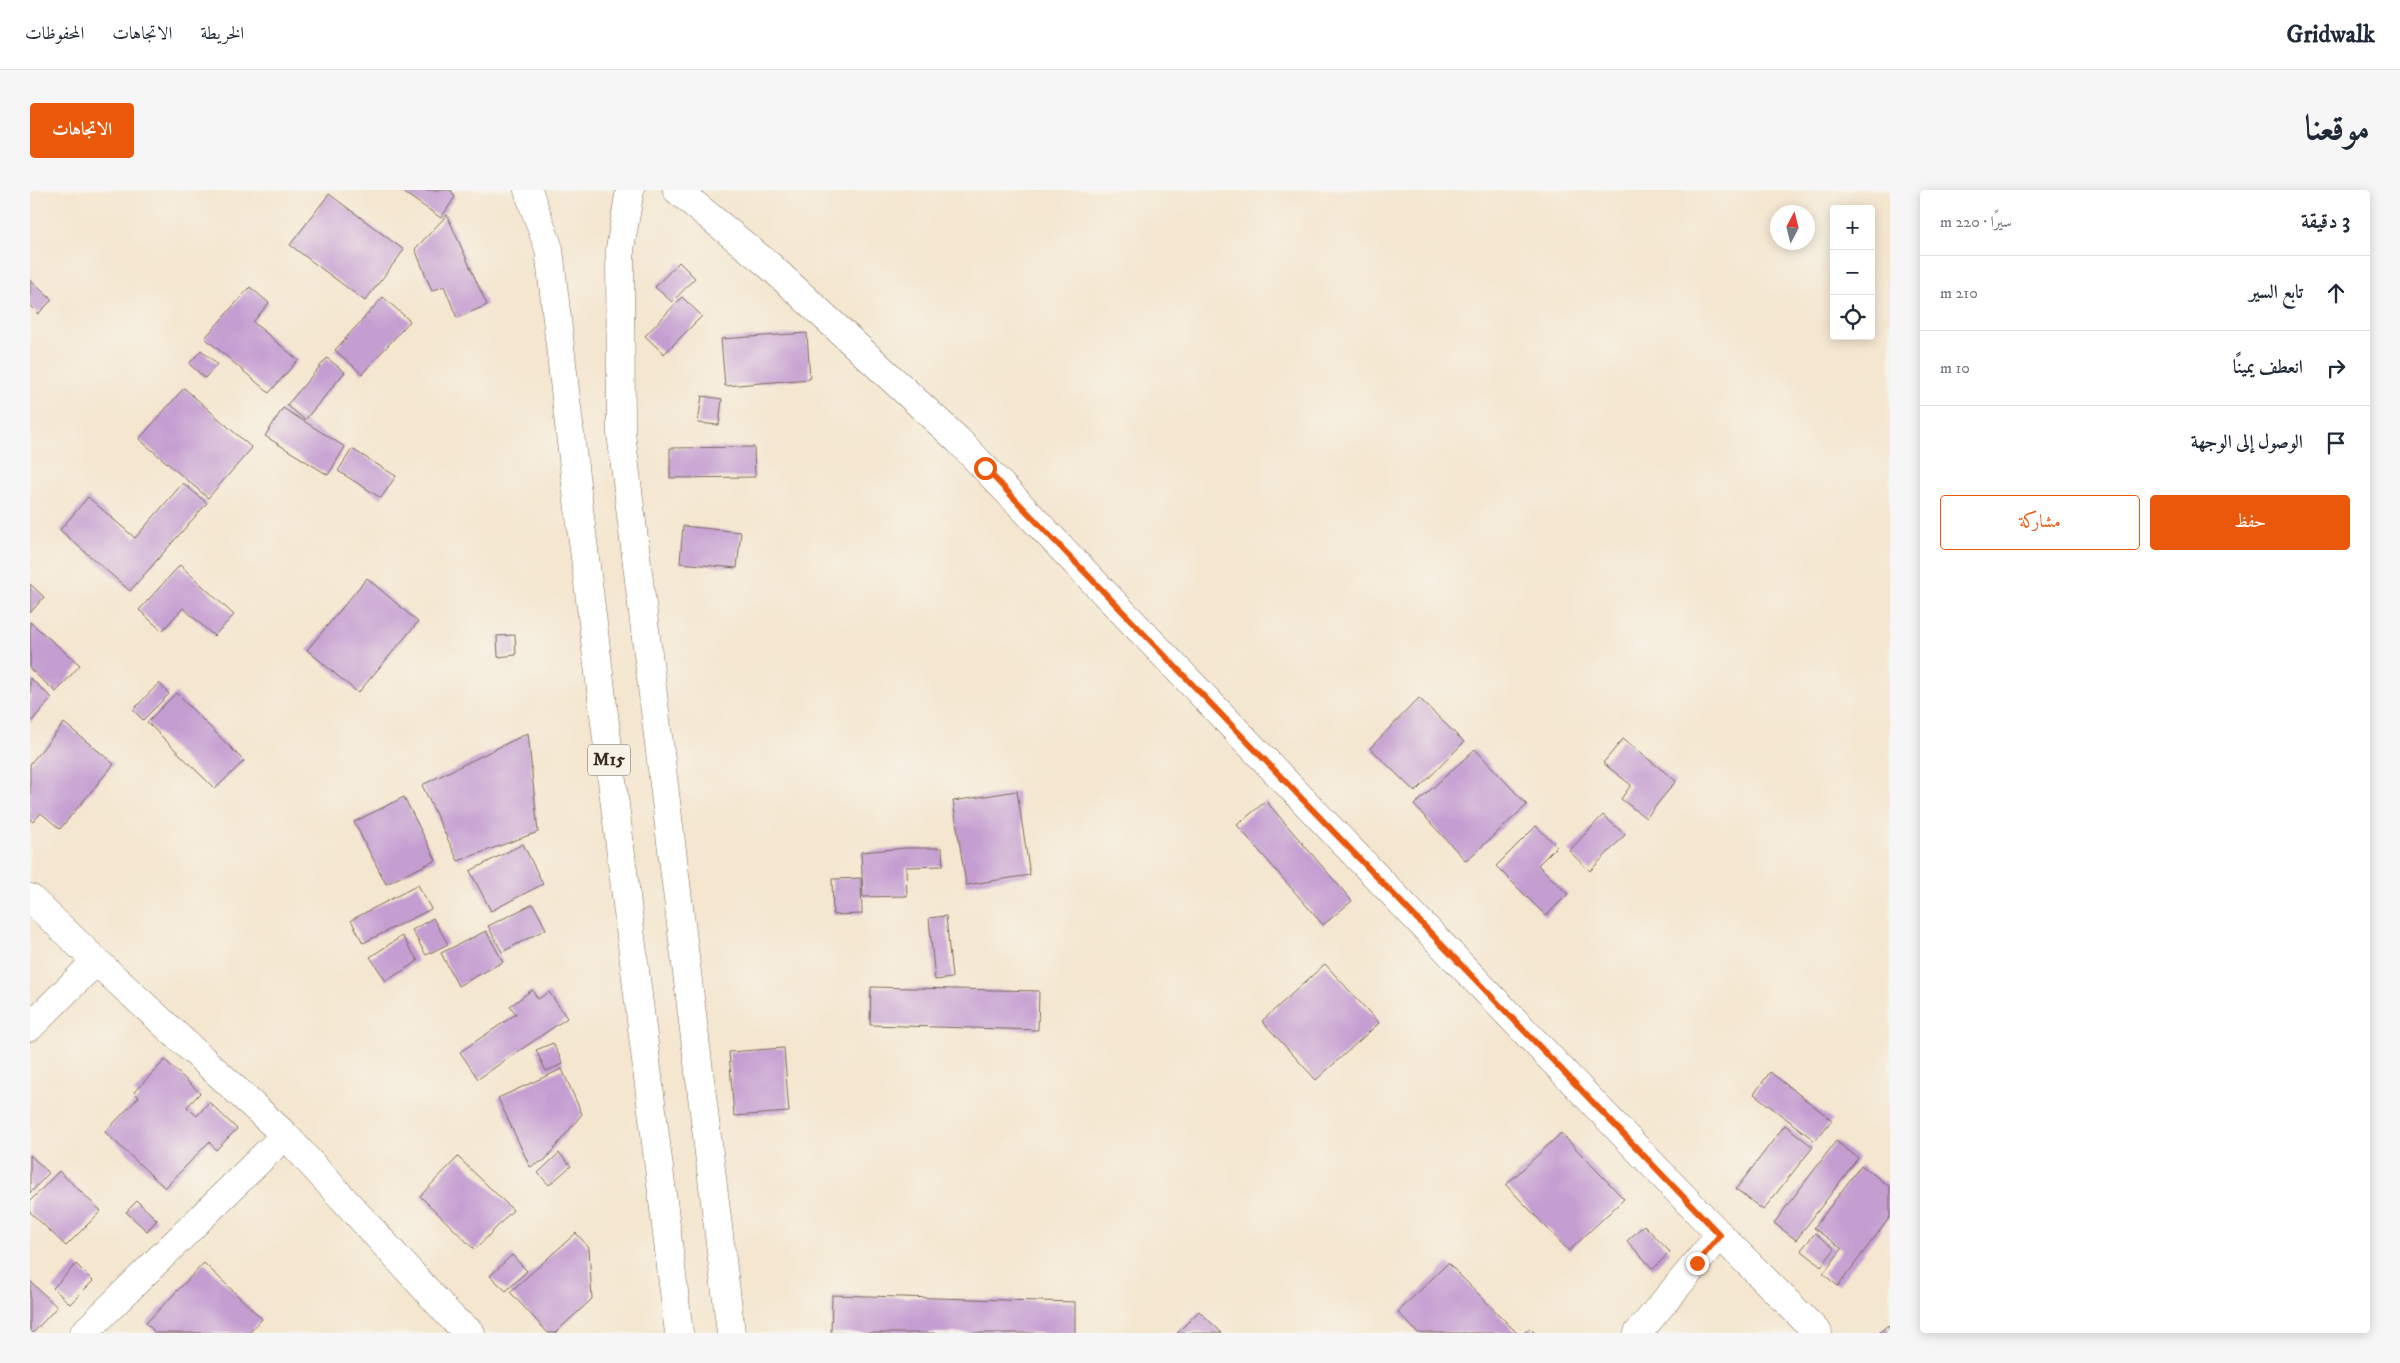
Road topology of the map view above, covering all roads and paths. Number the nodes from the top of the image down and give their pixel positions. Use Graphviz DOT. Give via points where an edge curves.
graph roads {
  1 [pos="528,190"];
  2 [pos="630,190"];
  3 [pos="676,190"];
  4 [pos="30,898"];
  5 [pos="96,961"];
  6 [pos="30,1027"];
  7 [pos="285,1135"];
  8 [pos="1720,1235"];
  9 [pos="454,1328"];
  10 [pos="84,1333"];
  11 [pos="680,1333"];
  12 [pos="731,1333"];
  13 [pos="1638,1333"];
  14 [pos="1818,1333"];
  1 -- 11 [label="main road, M15" via="549,250"];
  2 -- 12 [label="main road" via="620,249 621,433"];
  3 -- 8 [label="main road" via="770,266 958,440"];
  4 -- 5 [label="main road"];
  5 -- 6 [label="main road"];
  5 -- 7 [label="main road"];
  7 -- 9 [label="main road"];
  7 -- 10 [label="main road"];
  8 -- 13 [label="main road"];
  8 -- 14 [label="main road"];
}
